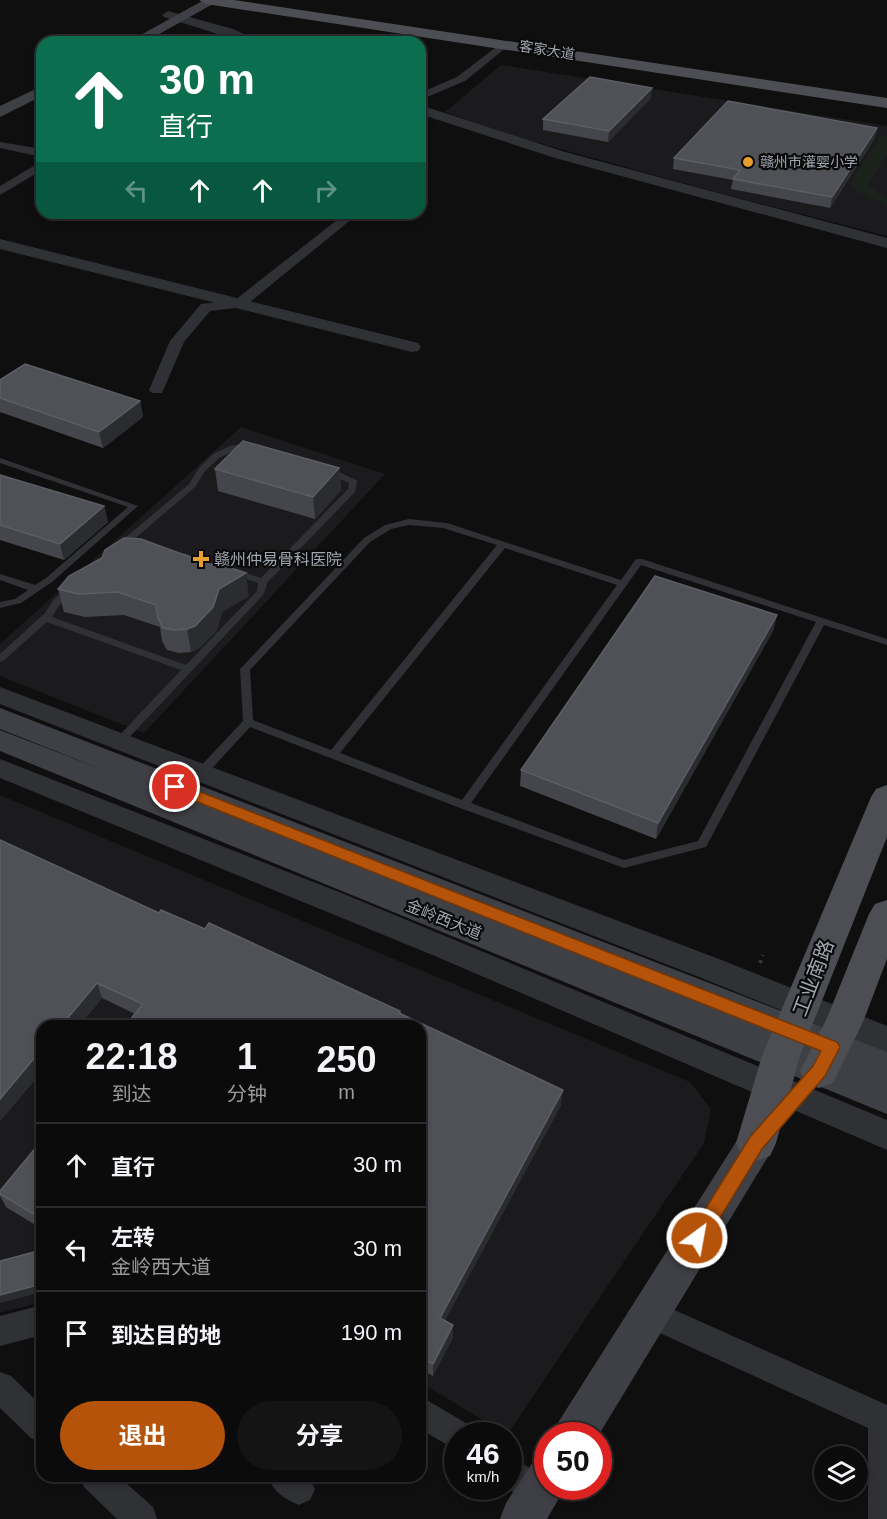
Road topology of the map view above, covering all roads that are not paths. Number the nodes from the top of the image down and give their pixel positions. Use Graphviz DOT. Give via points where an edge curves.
graph roads {
  1 [pos="195,0"];
  2 [pos="211,0"];
  3 [pos="286,0"];
  4 [pos="173,17"];
  5 [pos="130,36"];
  6 [pos="144,36"];
  7 [pos="238,36"];
  8 [pos="504,44"];
  9 [pos="36,91"];
  10 [pos="36,92"];
  11 [pos="887,93"];
  12 [pos="426,94"];
  13 [pos="0,103"];
  14 [pos="887,104"];
  15 [pos="426,110"];
  16 [pos="0,112"];
  17 [pos="0,145"];
  18 [pos="36,152"];
  19 [pos="36,169"];
  20 [pos="0,191"];
  21 [pos="346,219"];
  22 [pos="887,243"];
  23 [pos="0,244"];
  24 [pos="239,304"];
  25 [pos="412,347"];
  26 [pos="157,390"];
  27 [pos="256,449"];
  28 [pos="0,460"];
  29 [pos="320,468"];
  30 [pos="131,538"];
  31 [pos="142,541"];
  32 [pos="503,544"];
  33 [pos="114,552"];
  34 [pos="175,552"];
  35 [pos="0,577"];
  36 [pos="81,580"];
  37 [pos="263,582"];
  38 [pos="623,584"];
  39 [pos="36,589"];
  40 [pos="0,605"];
  41 [pos="46,618"];
  42 [pos="821,621"];
  43 [pos="887,642"];
  44 [pos="0,659"];
  45 [pos="188,669"];
  46 [pos="0,695"];
  47 [pos="0,718"];
  48 [pos="248,722"];
  49 [pos="0,740"];
  50 [pos="119,741"];
  51 [pos="333,754"];
  52 [pos="0,768"];
  53 [pos="201,772"];
  54 [pos="887,796"];
  55 [pos="464,805"];
  56 [pos="887,914"];
  57 [pos="887,1040"];
  58 [pos="805,1052"];
  59 [pos="887,1068"];
  60 [pos="887,1098"];
  61 [pos="887,1135"];
  62 [pos="756,1143"];
  63 [pos="650,1314"];
  64 [pos="36,1322"];
  65 [pos="0,1331"];
  66 [pos="0,1387"];
  67 [pos="426,1415"];
  68 [pos="36,1420"];
  69 [pos="583,1422"];
  70 [pos="444,1427"];
  71 [pos="101,1482"];
  72 [pos="141,1519"];
  73 [pos="884,1519"];
  1 -- 4 [label="main road"];
  2 -- 4 [label="main road"];
  2 -- 8 [label="main road, 客家大道"];
  3 -- 11 [label="main road, 客家大道"];
  4 -- 5 [label="main road"];
  4 -- 6 [label="main road"];
  4 -- 7 [label="street"];
  8 -- 12 [label="street" via="461,79"];
  8 -- 14 [label="main road, 客家大道"];
  9 -- 13 [label="main road"];
  10 -- 16 [label="main road"];
  15 -- 22 [label="street" via="571,158"];
  17 -- 18 [label="street"];
  19 -- 20 [label="street"];
  21 -- 24 [label="street"];
  23 -- 24 [label="street"];
  24 -- 25 [label="street"];
  24 -- 26 [label="street" via="206,307 177,342"];
  27 -- 30 [label="lane" via="236,446 222,452 192,485"];
  28 -- 39 [label="lane" via="134,506"];
  29 -- 37 [label="lane" via="353,482 352,490"];
  30 -- 31 [label="lane"];
  30 -- 33 [label="lane"];
  32 -- 38 [label="lane"];
  32 -- 48 [label="lane" via="444,525 409,522 388,527 367,540 245,669"];
  32 -- 51 [label="lane"];
  34 -- 37 [label="lane"];
  35 -- 39 [label="lane"];
  36 -- 41 [label="lane" via="57,601"];
  37 -- 45 [label="lane" via="261,592"];
  38 -- 42 [label="lane" via="639,561"];
  38 -- 55 [label="lane"];
  39 -- 40 [label="lane" via="18,601"];
  41 -- 44 [label="lane"];
  41 -- 45 [label="lane"];
  42 -- 43 [label="lane"];
  42 -- 55 [label="lane" via="702,844 624,864"];
  45 -- 50 [label="lane"];
  46 -- 50 [label="street"];
  47 -- 58 [label="main road, 金岭西大道"];
  48 -- 51 [label="lane"];
  48 -- 53 [label="lane"];
  49 -- 58 [label="main road, 金岭西大道"];
  50 -- 53 [label="street"];
  51 -- 55 [label="lane"];
  52 -- 58 [label="street" via="132,819"];
  53 -- 58 [label="street"];
  54 -- 58 [label="main road, 工业南路" via="813,976"];
  56 -- 58 [label="main road, 工业南路"];
  57 -- 58 [label="street"];
  58 -- 59 [label="main road, 金岭西大道"];
  58 -- 60 [label="main road, 金岭西大道"];
  58 -- 61 [label="street"];
  58 -- 62 [label="main road, 工业南路"];
  62 -- 63 [label="main road, 工业南路"];
  63 -- 69 [label="main road, 工业南路"];
  63 -- 73 [label="street" via="883,1419"];
  64 -- 65 [label="street"];
  66 -- 68 [label="street"];
  67 -- 70 [label="street"];
  71 -- 72 [label="street"];
}
